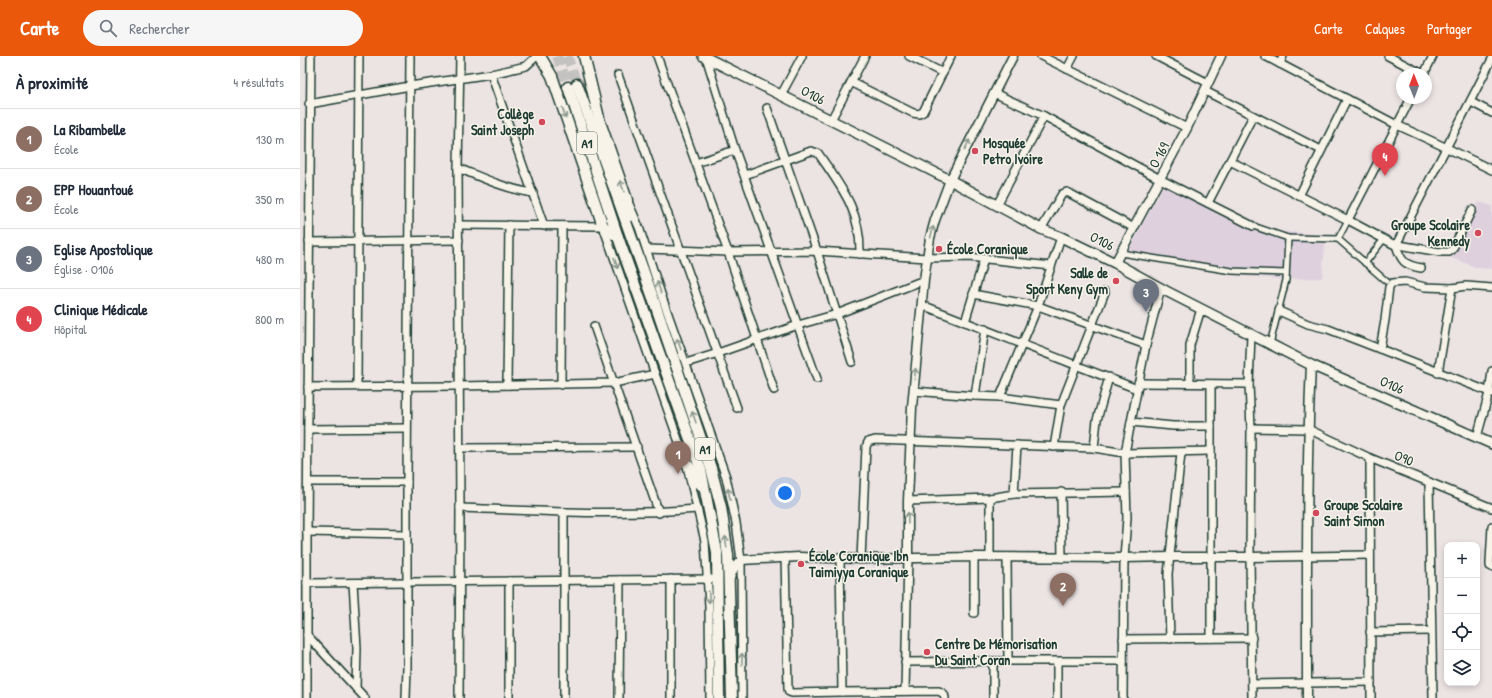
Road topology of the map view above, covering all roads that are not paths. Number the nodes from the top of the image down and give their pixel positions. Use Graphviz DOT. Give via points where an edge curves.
graph roads {
  1 [pos="311,56"];
  2 [pos="359,56"];
  3 [pos="410,56"];
  4 [pos="460,56"];
  5 [pos="539,56"];
  6 [pos="584,56"];
  7 [pos="657,56"];
  8 [pos="802,56"];
  9 [pos="865,56"];
  10 [pos="909,56"];
  11 [pos="951,56"];
  12 [pos="1013,56"];
  13 [pos="1041,56"];
  14 [pos="1074,56"];
  15 [pos="1156,56"];
  16 [pos="1221,56"];
  17 [pos="1265,56"];
  18 [pos="1283,56"];
  19 [pos="1388,56"];
  20 [pos="1433,56"];
  21 [pos="705,57"];
  22 [pos="1492,59"];
  23 [pos="1280,64"];
  24 [pos="1411,68"];
  25 [pos="1426,68"];
  26 [pos="1067,69"];
  27 [pos="943,73"];
  28 [pos="491,74"];
  29 [pos="618,75"];
  30 [pos="459,80"];
  31 [pos="851,82"];
  32 [pos="1208,83"];
  33 [pos="410,86"];
  34 [pos="1205,91"];
  35 [pos="994,93"];
  36 [pos="358,94"];
  37 [pos="781,95"];
  38 [pos="1347,99"];
  39 [pos="1471,102"];
  40 [pos="310,104"];
  41 [pos="1409,104"];
  42 [pos="767,108"];
  43 [pos="1492,113"];
  44 [pos="1044,116"];
  45 [pos="1253,116"];
  46 [pos="831,120"];
  47 [pos="1397,125"];
  48 [pos="1187,128"];
  49 [pos="1447,148"];
  50 [pos="735,150"];
  51 [pos="1321,150"];
  52 [pos="784,160"];
  53 [pos="1230,161"];
  54 [pos="696,163"];
  55 [pos="458,168"];
  56 [pos="1492,170"];
  57 [pos="744,175"];
  58 [pos="1160,179"];
  59 [pos="950,180"];
  60 [pos="533,193"];
  61 [pos="1299,196"];
  62 [pos="627,200"];
  63 [pos="1208,203"];
  64 [pos="997,205"];
  65 [pos="1472,210"];
  66 [pos="1348,220"];
  67 [pos="627,224"];
  68 [pos="459,225"];
  69 [pos="509,225"];
  70 [pos="544,226"];
  71 [pos="562,226"];
  72 [pos="603,226"];
  73 [pos="1253,226"];
  74 [pos="1134,228"];
  75 [pos="1041,229"];
  76 [pos="618,237"];
  77 [pos="1061,237"];
  78 [pos="1288,238"];
  79 [pos="1338,239"];
  80 [pos="1384,239"];
  81 [pos="408,240"];
  82 [pos="459,240"];
  83 [pos="309,242"];
  84 [pos="359,242"];
  85 [pos="1396,245"];
  86 [pos="647,249"];
  87 [pos="680,249"];
  88 [pos="817,251"];
  89 [pos="728,252"];
  90 [pos="771,252"];
  91 [pos="1121,253"];
  92 [pos="860,254"];
  93 [pos="927,258"];
  94 [pos="984,259"];
  95 [pos="1365,262"];
  96 [pos="1115,263"];
  97 [pos="1051,266"];
  98 [pos="1421,268"];
  99 [pos="1286,274"];
  100 [pos="924,280"];
  101 [pos="1386,281"];
  102 [pos="1161,288"];
  103 [pos="1452,288"];
  104 [pos="1492,288"];
  105 [pos="1105,292"];
  106 [pos="973,294"];
  107 [pos="922,305"];
  108 [pos="1038,306"];
  109 [pos="1201,308"];
  110 [pos="1279,311"];
  111 [pos="838,314"];
  112 [pos="965,322"];
  113 [pos="798,325"];
  114 [pos="1091,325"];
  115 [pos="594,326"];
  116 [pos="985,328"];
  117 [pos="1251,334"];
  118 [pos="757,339"];
  119 [pos="1023,343"];
  120 [pos="1270,344"];
  121 [pos="1146,345"];
  122 [pos="1380,349"];
  123 [pos="718,353"];
  124 [pos="852,362"];
  125 [pos="686,363"];
  126 [pos="1077,365"];
  127 [pos="1311,365"];
  128 [pos="1492,371"];
  129 [pos="1438,372"];
  130 [pos="655,374"];
  131 [pos="1109,377"];
  132 [pos="817,379"];
  133 [pos="614,383"];
  134 [pos="1190,383"];
  135 [pos="1211,384"];
  136 [pos="1249,384"];
  137 [pos="561,385"];
  138 [pos="357,386"];
  139 [pos="408,386"];
  140 [pos="458,386"];
  141 [pos="507,386"];
  142 [pos="1138,386"];
  143 [pos="308,387"];
  144 [pos="774,390"];
  145 [pos="914,391"];
  146 [pos="1490,393"];
  147 [pos="975,396"];
  148 [pos="1000,397"];
  149 [pos="1061,405"];
  150 [pos="737,408"];
  151 [pos="1131,422"];
  152 [pos="1211,426"];
  153 [pos="407,428"];
  154 [pos="1251,428"];
  155 [pos="308,429"];
  156 [pos="1308,429"];
  157 [pos="1477,437"];
  158 [pos="911,440"];
  159 [pos="1492,444"];
  160 [pos="1017,445"];
  161 [pos="637,447"];
  162 [pos="1054,447"];
  163 [pos="460,448"];
  164 [pos="1094,448"];
  165 [pos="1211,451"];
  166 [pos="1125,453"];
  167 [pos="1181,453"];
  168 [pos="1370,458"];
  169 [pos="686,462"];
  170 [pos="308,482"];
  171 [pos="407,482"];
  172 [pos="1429,482"];
  173 [pos="706,492"];
  174 [pos="1061,492"];
  175 [pos="1126,492"];
  176 [pos="1014,494"];
  177 [pos="990,498"];
  178 [pos="908,501"];
  179 [pos="460,508"];
  180 [pos="1492,508"];
  181 [pos="697,509"];
  182 [pos="564,512"];
  183 [pos="658,513"];
  184 [pos="1492,526"];
  185 [pos="307,532"];
  186 [pos="407,534"];
  187 [pos="1370,555"];
  188 [pos="1306,556"];
  189 [pos="785,557"];
  190 [pos="908,557"];
  191 [pos="974,557"];
  192 [pos="990,557"];
  193 [pos="1007,557"];
  194 [pos="1170,557"];
  195 [pos="1211,557"];
  196 [pos="840,558"];
  197 [pos="1062,558"];
  198 [pos="1124,558"];
  199 [pos="1250,558"];
  200 [pos="861,559"];
  201 [pos="741,560"];
  202 [pos="1492,567"];
  203 [pos="713,578"];
  204 [pos="670,579"];
  205 [pos="565,580"];
  206 [pos="620,580"];
  207 [pos="406,581"];
  208 [pos="459,581"];
  209 [pos="509,581"];
  210 [pos="729,581"];
  211 [pos="307,583"];
  212 [pos="353,583"];
  213 [pos="974,613"];
  214 [pos="1431,631"];
  215 [pos="1370,632"];
  216 [pos="307,635"];
  217 [pos="1123,638"];
  218 [pos="1211,638"];
  219 [pos="1252,638"];
  220 [pos="1170,639"];
  221 [pos="992,661"];
  222 [pos="1008,661"];
  223 [pos="1123,661"];
  224 [pos="905,662"];
  225 [pos="1057,662"];
  226 [pos="1371,682"];
  227 [pos="1307,683"];
  228 [pos="1252,684"];
  229 [pos="356,688"];
  230 [pos="905,691"];
  231 [pos="842,692"];
  232 [pos="308,698"];
  233 [pos="364,698"];
  234 [pos="406,698"];
  235 [pos="459,698"];
  236 [pos="509,698"];
  237 [pos="564,698"];
  238 [pos="619,698"];
  239 [pos="671,698"];
  240 [pos="710,698"];
  241 [pos="719,698"];
  242 [pos="732,698"];
  243 [pos="742,698"];
  244 [pos="945,698"];
  245 [pos="993,698"];
  246 [pos="1057,698"];
  247 [pos="1123,698"];
  248 [pos="1252,698"];
  249 [pos="1307,698"];
  250 [pos="1371,698"];
  251 [pos="1433,698"];
  1 -- 40 [label="street"];
  2 -- 36 [label="street"];
  3 -- 33 [label="street"];
  4 -- 30 [label="street"];
  5 -- 28 [label="street" via="526,66"];
  5 -- 72 [label="main road, one-way" via="552,76"];
  62 -- 6 [label="main road, one-way" via="600,122"];
  7 -- 54 [label="street"];
  8 -- 37 [label="street"];
  9 -- 31 [label="street"];
  10 -- 27 [label="street"];
  11 -- 27 [label="street"];
  12 -- 35 [label="street"];
  13 -- 26 [label="street"];
  14 -- 26 [label="street"];
  15 -- 32 [label="street"];
  16 -- 32 [label="street, O 169"];
  17 -- 23 [label="street"];
  18 -- 23 [label="street"];
  19 -- 24 [label="street"];
  20 -- 25 [label="street"];
  21 -- 37 [label="main road, O106"];
  21 -- 50 [label="street"];
  22 -- 39 [label="street"];
  23 -- 38 [label="street"];
  26 -- 48 [label="street"];
  27 -- 31 [label="street" via="923,112 919,114 914,114"];
  28 -- 30 [label="street"];
  28 -- 60 [label="street"];
  29 -- 87 [label="street"];
  30 -- 33 [label="street"];
  30 -- 55 [label="street"];
  31 -- 46 [label="street"];
  32 -- 34 [label="street, O 169"];
  33 -- 36 [label="street"];
  33 -- 81 [label="street"];
  34 -- 45 [label="street"];
  34 -- 48 [label="street, O 169"];
  35 -- 44 [label="street"];
  59 -- 35 [label="street, one-way"];
  36 -- 40 [label="street"];
  36 -- 84 [label="street"];
  37 -- 46 [label="main road, O106"];
  38 -- 47 [label="street"];
  38 -- 51 [label="street"];
  39 -- 43 [label="street"];
  39 -- 49 [label="street"];
  40 -- 83 [label="street"];
  41 -- 47 [label="street"];
  42 -- 52 [label="street"];
  44 -- 58 [label="street"];
  44 -- 64 [label="street"];
  45 -- 51 [label="street"];
  45 -- 53 [label="street"];
  46 -- 59 [label="main road, O106"];
  47 -- 49 [label="street"];
  47 -- 66 [label="street"];
  48 -- 58 [label="street, O 169"];
  49 -- 56 [label="street"];
  49 -- 85 [label="street"];
  50 -- 54 [label="street"];
  50 -- 57 [label="street"];
  51 -- 61 [label="street"];
  52 -- 57 [label="street"];
  52 -- 88 [label="street"];
  52 -- 92 [label="street" via="814,150 818,153 849,199 856,216 861,241"];
  53 -- 61 [label="street"];
  53 -- 63 [label="street"];
  54 -- 89 [label="street"];
  55 -- 60 [label="street" via="500,186"];
  55 -- 68 [label="street"];
  57 -- 90 [label="street"];
  58 -- 63 [label="street"];
  58 -- 74 [label="street, O 169"];
  59 -- 64 [label="main road, O106"];
  93 -- 59 [label="street, one-way" via="932,228"];
  60 -- 70 [label="street"];
  61 -- 66 [label="street"];
  62 -- 67 [label="main road"];
  62 -- 86 [label="street"];
  63 -- 73 [label="street"];
  64 -- 75 [label="main road, O106"];
  65 -- 85 [label="street" via="1449,252"];
  66 -- 79 [label="street"];
  66 -- 80 [label="street"];
  67 -- 76 [label="main road, A1" via="572,86"];
  210 -- 67 [label="main road, A1, one-way" via="721,507 711,468"];
  68 -- 69 [label="street"];
  68 -- 82 [label="street"];
  69 -- 70 [label="street"];
  69 -- 141 [label="street"];
  70 -- 71 [label="street"];
  71 -- 72 [label="street"];
  71 -- 137 [label="street"];
  72 -- 76 [label="main road"];
  72 -- 130 [label="street, one-way"];
  73 -- 78 [label="street"];
  74 -- 75 [label="street" via="1067,192 1062,194"];
  74 -- 91 [label="street, O 169"];
  75 -- 77 [label="main road, O106"];
  76 -- 173 [label="main road, A1" via="701,470"];
  77 -- 96 [label="main road, O106"];
  77 -- 97 [label="street"];
  78 -- 79 [label="street"];
  78 -- 99 [label="street"];
  79 -- 95 [label="street"];
  80 -- 85 [label="street"];
  80 -- 95 [label="street"];
  81 -- 82 [label="street"];
  81 -- 84 [label="street"];
  81 -- 139 [label="street"];
  82 -- 140 [label="street"];
  83 -- 84 [label="street"];
  83 -- 143 [label="street"];
  84 -- 138 [label="street"];
  85 -- 98 [label="street" via="1405,264"];
  86 -- 87 [label="street"];
  125 -- 86 [label="street, one-way"];
  87 -- 89 [label="street"];
  87 -- 123 [label="street"];
  88 -- 90 [label="street"];
  88 -- 92 [label="street"];
  88 -- 111 [label="street"];
  89 -- 90 [label="street"];
  89 -- 118 [label="street"];
  90 -- 113 [label="street"];
  91 -- 96 [label="street, O 169"];
  91 -- 99 [label="street" via="1232,271"];
  92 -- 93 [label="street"];
  93 -- 94 [label="street" via="955,256"];
  93 -- 100 [label="street"];
  94 -- 97 [label="street"];
  94 -- 106 [label="street"];
  95 -- 101 [label="street"];
  96 -- 102 [label="main road, O106"];
  97 -- 108 [label="street"];
  99 -- 110 [label="street"];
  100 -- 107 [label="street"];
  100 -- 111 [label="street"];
  102 -- 109 [label="main road, O106"];
  102 -- 121 [label="street"];
  103 -- 104 [label="street"];
  103 -- 122 [label="street" via="1425,287 1405,282 1392,283 1388,287"];
  103 -- 129 [label="street"];
  105 -- 114 [label="street"];
  106 -- 108 [label="street"];
  106 -- 112 [label="street"];
  107 -- 112 [label="street"];
  145 -- 107 [label="street, one-way"];
  108 -- 114 [label="street"];
  108 -- 119 [label="street"];
  109 -- 117 [label="main road, O106"];
  109 -- 134 [label="street" via="1190,345"];
  110 -- 120 [label="street"];
  110 -- 122 [label="street"];
  111 -- 113 [label="street"];
  111 -- 124 [label="street"];
  112 -- 116 [label="street"];
  113 -- 118 [label="street"];
  113 -- 132 [label="street"];
  114 -- 121 [label="street"];
  114 -- 126 [label="street"];
  115 -- 133 [label="street"];
  116 -- 119 [label="street"];
  116 -- 147 [label="street"];
  117 -- 120 [label="main road, O106"];
  117 -- 136 [label="street"];
  118 -- 123 [label="street"];
  118 -- 144 [label="street"];
  119 -- 126 [label="street"];
  119 -- 148 [label="street"];
  120 -- 127 [label="main road, O106"];
  121 -- 142 [label="street"];
  122 -- 129 [label="street"];
  123 -- 125 [label="street"];
  123 -- 150 [label="street"];
  201 -- 125 [label="street, one-way" via="726,477 708,432"];
  126 -- 131 [label="street"];
  126 -- 149 [label="street"];
  127 -- 156 [label="street"];
  127 -- 157 [label="main road, O106"];
  128 -- 146 [label="street"];
  129 -- 146 [label="street"];
  130 -- 133 [label="street"];
  130 -- 169 [label="street"];
  131 -- 142 [label="street"];
  131 -- 164 [label="street" via="1097,420"];
  133 -- 137 [label="street"];
  133 -- 161 [label="street"];
  134 -- 135 [label="street"];
  134 -- 142 [label="street"];
  135 -- 136 [label="street"];
  135 -- 152 [label="street"];
  136 -- 154 [label="street"];
  137 -- 141 [label="street"];
  138 -- 139 [label="street"];
  138 -- 143 [label="street"];
  139 -- 140 [label="street"];
  139 -- 153 [label="street"];
  140 -- 141 [label="street"];
  140 -- 163 [label="street"];
  142 -- 151 [label="street"];
  143 -- 155 [label="street"];
  145 -- 147 [label="street"];
  145 -- 158 [label="street"];
  146 -- 157 [label="street"];
  147 -- 148 [label="street"];
  148 -- 149 [label="street"];
  149 -- 162 [label="street"];
  151 -- 152 [label="street"];
  151 -- 166 [label="street"];
  152 -- 165 [label="street"];
  153 -- 155 [label="street"];
  153 -- 171 [label="street"];
  154 -- 156 [label="street"];
  154 -- 199 [label="street"];
  155 -- 170 [label="street"];
  156 -- 168 [label="street, O90"];
  156 -- 188 [label="street"];
  157 -- 159 [label="main road, O106"];
  158 -- 160 [label="street"];
  158 -- 178 [label="street"];
  158 -- 200 [label="street" via="868,442"];
  160 -- 162 [label="street"];
  160 -- 176 [label="street"];
  161 -- 163 [label="street"];
  161 -- 183 [label="street"];
  162 -- 164 [label="street"];
  163 -- 179 [label="street"];
  164 -- 166 [label="street"];
  165 -- 167 [label="street"];
  165 -- 195 [label="street"];
  166 -- 167 [label="street"];
  166 -- 175 [label="street"];
  167 -- 194 [label="street"];
  168 -- 172 [label="street, O90"];
  168 -- 187 [label="street"];
  169 -- 173 [label="main road"];
  169 -- 181 [label="street"];
  170 -- 171 [label="street"];
  170 -- 185 [label="street"];
  171 -- 186 [label="street"];
  172 -- 180 [label="street, O90"];
  172 -- 214 [label="street"];
  173 -- 203 [label="main road, A1" via="717,552"];
  174 -- 175 [label="street"];
  174 -- 176 [label="street"];
  174 -- 197 [label="street"];
  175 -- 198 [label="street"];
  176 -- 177 [label="street"];
  177 -- 178 [label="street"];
  177 -- 192 [label="street"];
  190 -- 178 [label="street, one-way"];
  179 -- 182 [label="street"];
  179 -- 208 [label="street"];
  181 -- 183 [label="street"];
  181 -- 203 [label="street"];
  182 -- 183 [label="street"];
  182 -- 205 [label="street"];
  184 -- 202 [label="street"];
  185 -- 186 [label="street"];
  185 -- 211 [label="street"];
  186 -- 207 [label="street"];
  187 -- 188 [label="street"];
  187 -- 215 [label="street"];
  188 -- 199 [label="street"];
  188 -- 227 [label="street"];
  189 -- 196 [label="street"];
  189 -- 201 [label="street"];
  189 -- 231 [label="street" via="789,692"];
  190 -- 191 [label="street"];
  190 -- 200 [label="street"];
  190 -- 224 [label="street"];
  191 -- 192 [label="street"];
  191 -- 213 [label="street"];
  192 -- 193 [label="street"];
  193 -- 197 [label="street"];
  193 -- 222 [label="street"];
  194 -- 195 [label="street"];
  194 -- 198 [label="street"];
  194 -- 220 [label="street"];
  195 -- 199 [label="street"];
  195 -- 218 [label="street"];
  196 -- 200 [label="street"];
  196 -- 231 [label="street"];
  197 -- 198 [label="street"];
  198 -- 217 [label="street"];
  199 -- 219 [label="street"];
  201 -- 210 [label="street" via="734,568"];
  243 -- 201 [label="street, one-way"];
  203 -- 204 [label="street"];
  203 -- 240 [label="street, one-way"];
  203 -- 241 [label="main road, A1"];
  204 -- 206 [label="street"];
  204 -- 239 [label="street"];
  205 -- 206 [label="street"];
  205 -- 209 [label="street"];
  205 -- 237 [label="street"];
  206 -- 238 [label="street"];
  207 -- 208 [label="street"];
  207 -- 212 [label="street"];
  207 -- 234 [label="street"];
  208 -- 209 [label="street"];
  208 -- 235 [label="street"];
  209 -- 236 [label="street"];
  210 -- 242 [label="main road, A1"];
  211 -- 212 [label="street"];
  211 -- 216 [label="street"];
  212 -- 229 [label="street" via="357,648"];
  214 -- 215 [label="street"];
  214 -- 251 [label="street"];
  215 -- 226 [label="street"];
  216 -- 229 [label="street"];
  216 -- 232 [label="street"];
  217 -- 220 [label="street"];
  217 -- 223 [label="street"];
  218 -- 219 [label="street"];
  218 -- 220 [label="street"];
  219 -- 228 [label="street"];
  221 -- 222 [label="street"];
  221 -- 224 [label="street"];
  221 -- 245 [label="street"];
  222 -- 225 [label="street"];
  223 -- 225 [label="street"];
  223 -- 247 [label="street"];
  224 -- 230 [label="street"];
  225 -- 246 [label="street"];
  226 -- 227 [label="street"];
  226 -- 250 [label="street"];
  227 -- 228 [label="street"];
  227 -- 249 [label="street"];
  228 -- 248 [label="street"];
  229 -- 233 [label="street"];
  230 -- 231 [label="street"];
  230 -- 244 [label="street" via="939,692 944,694"];
}
